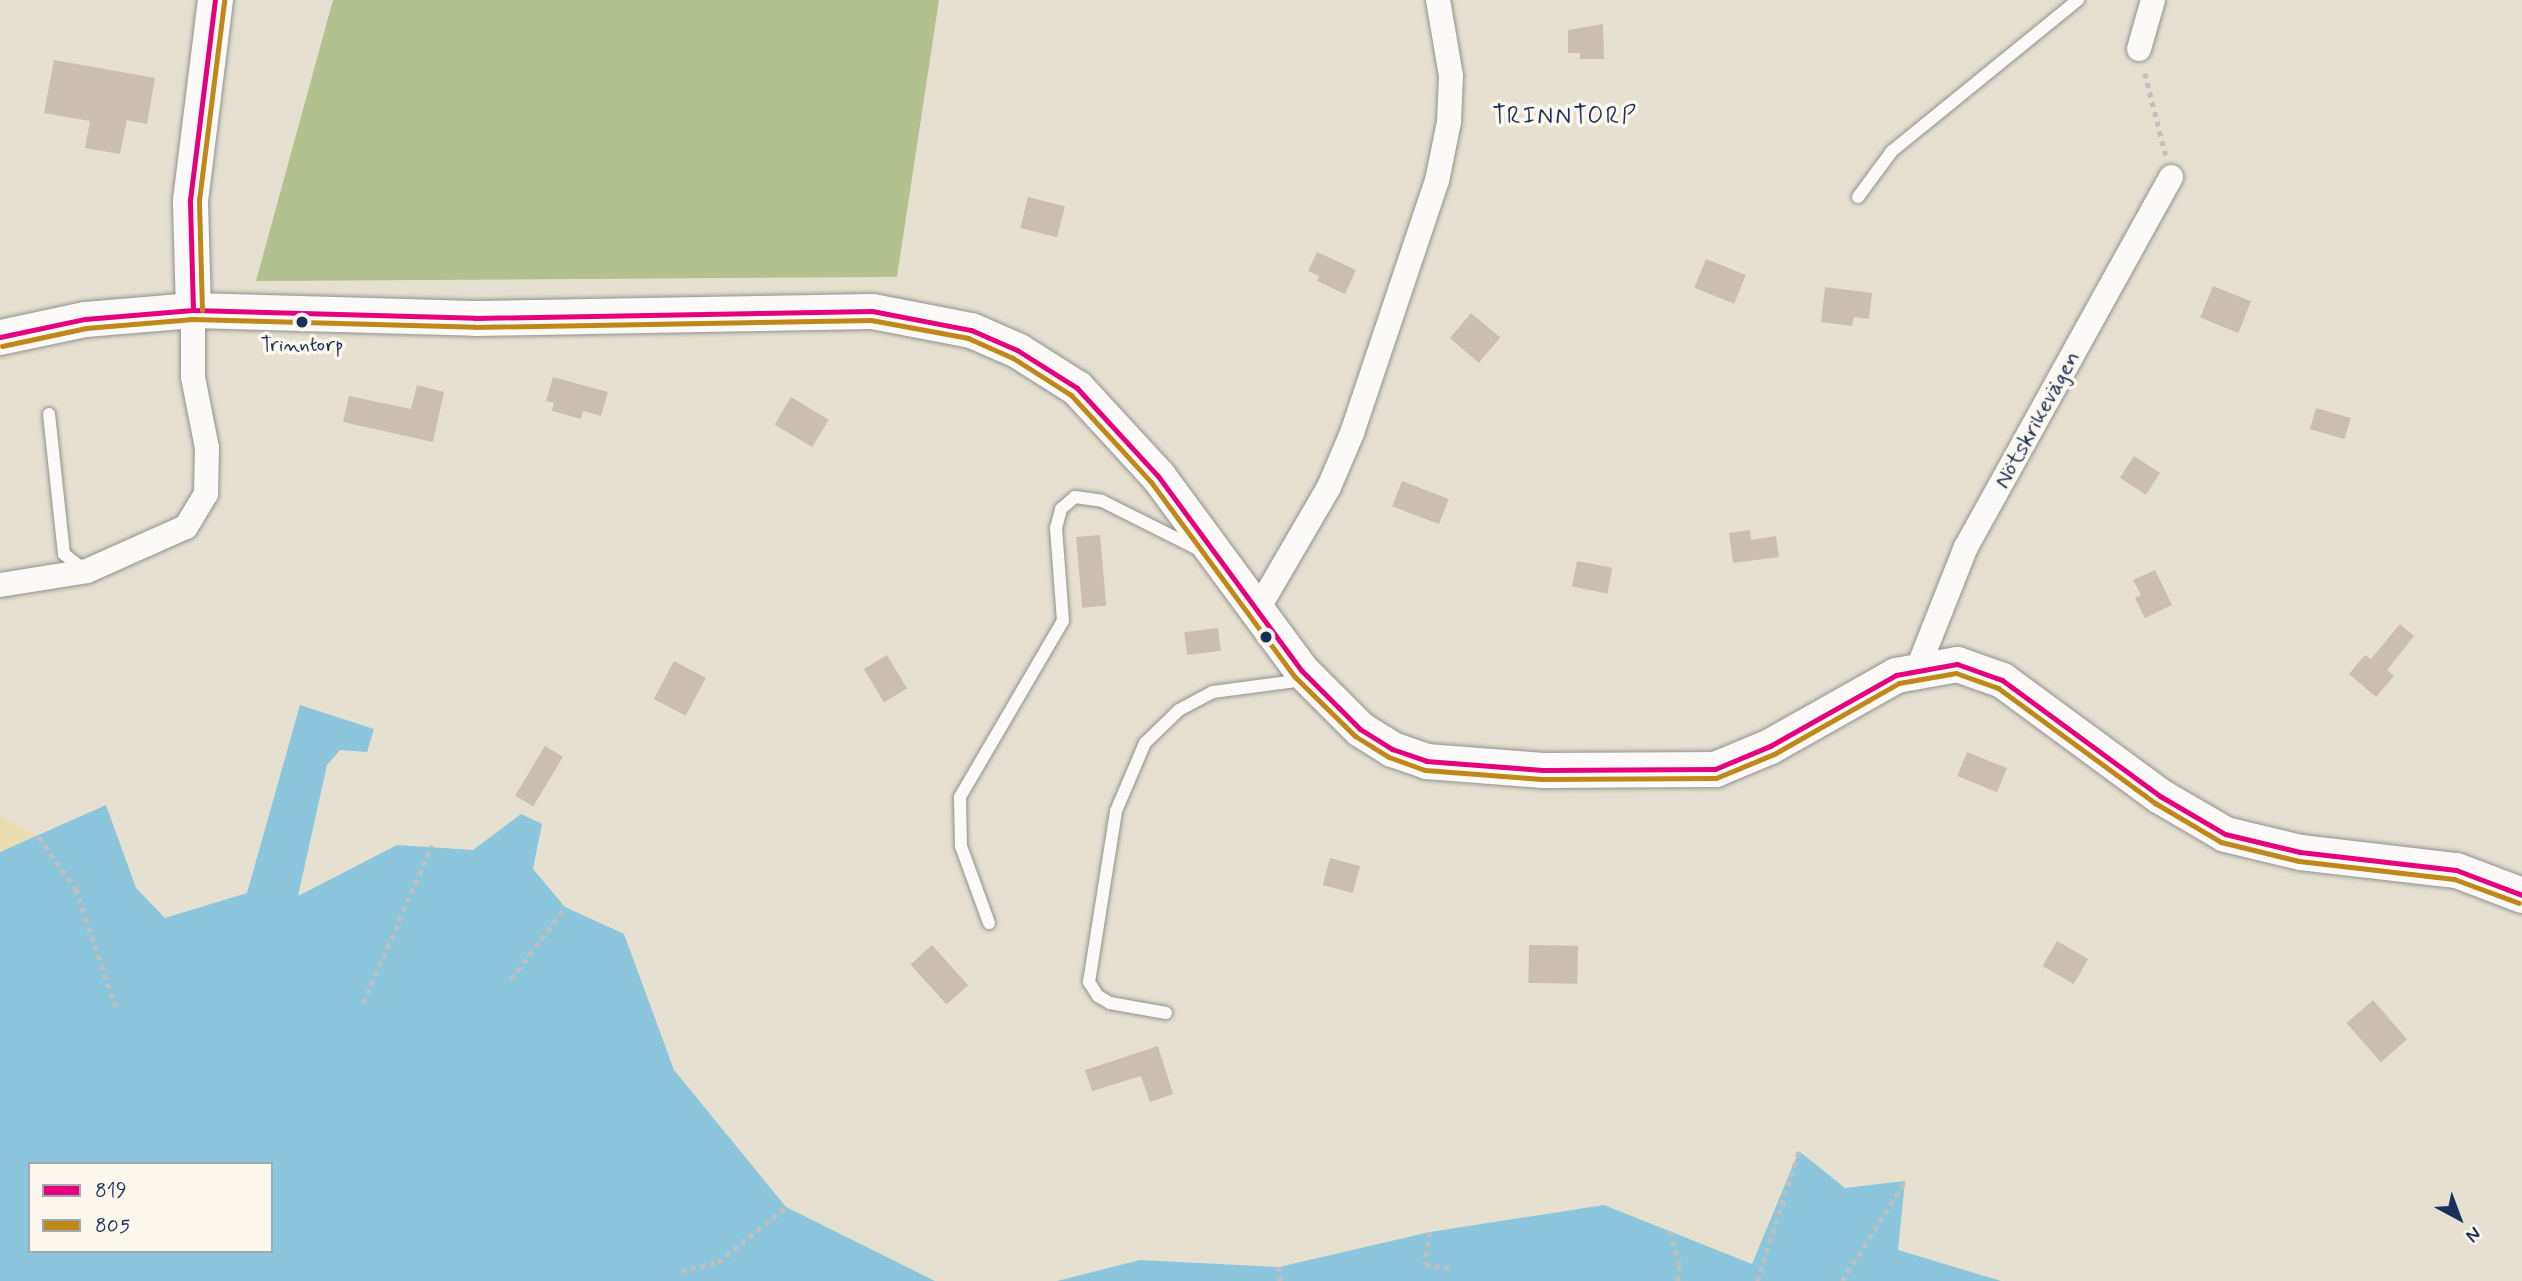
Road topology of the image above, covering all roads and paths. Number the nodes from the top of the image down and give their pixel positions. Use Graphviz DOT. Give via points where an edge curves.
graph roads {
  1 [pos="215,0"];
  2 [pos="1438,0"];
  3 [pos="2078,0"];
  4 [pos="2153,0"];
  5 [pos="2139,49"];
  6 [pos="2171,177"];
  7 [pos="1858,197"];
  8 [pos="193,310"];
  9 [pos="0,337"];
  10 [pos="49,414"];
  11 [pos="1223,562"];
  12 [pos="87,571"];
  13 [pos="0,585"];
  14 [pos="1258,609"];
  15 [pos="1918,668"];
  16 [pos="1310,679"];
  17 [pos="39,837"];
  18 [pos="432,845"];
  19 [pos="2522,895"];
  20 [pos="565,906"];
  21 [pos="989,923"];
  22 [pos="511,979"];
  23 [pos="363,1003"];
  24 [pos="116,1007"];
  25 [pos="1166,1013"];
  26 [pos="1799,1151"];
  27 [pos="1905,1181"];
  28 [pos="786,1207"];
  29 [pos="1670,1231"];
  30 [pos="1430,1232"];
  31 [pos="1279,1267"];
  32 [pos="1450,1269"];
  33 [pos="681,1271"];
  34 [pos="1280,1281"];
  35 [pos="1678,1281"];
  36 [pos="1756,1281"];
  37 [pos="1842,1281"];
  1 -- 8 [label="main road" via="190,200"];
  2 -- 14 [label="street" via="1451,76 1449,122 1437,181 1352,433 1329,487"];
  3 -- 7 [label="lane" via="1892,151"];
  4 -- 5 [label="street"];
  5 -- 6 [label="path"];
  6 -- 15 [label="street, Nötskrikevägen" via="1966,547"];
  8 -- 9 [label="main road" via="85,319"];
  8 -- 11 [label="main road" via="475,318 872,311 971,330 1017,350 1077,388 1158,475"];
  8 -- 12 [label="street" via="193,377 207,448 206,494 186,527"];
  10 -- 12 [label="lane" via="64,554"];
  11 -- 14 [label="main road"];
  11 -- 21 [label="lane" via="1102,501 1075,497 1060,509 1056,528 1063,621 960,797 961,846"];
  12 -- 13 [label="street"];
  14 -- 16 [label="main road"];
  15 -- 16 [label="main road" via="1866,690 1731,765 1684,773 1543,770 1426,761 1392,749 1360,729"];
  15 -- 19 [label="main road" via="1957,664 2002,680 2160,796 2225,834 2300,852 2456,870"];
  16 -- 25 [label="lane" via="1213,692 1179,710 1145,743 1116,811 1089,982 1098,996 1110,1003"];
  17 -- 24 [label="path" via="76,889"];
  18 -- 23 [label="path"];
  20 -- 22 [label="path"];
  26 -- 36 [label="path"];
  27 -- 37 [label="path"];
  28 -- 33 [label="path" via="718,1262"];
  29 -- 35 [label="path" via="1680,1266"];
  30 -- 32 [label="path" via="1425,1264"];
  31 -- 34 [label="path"];
}
